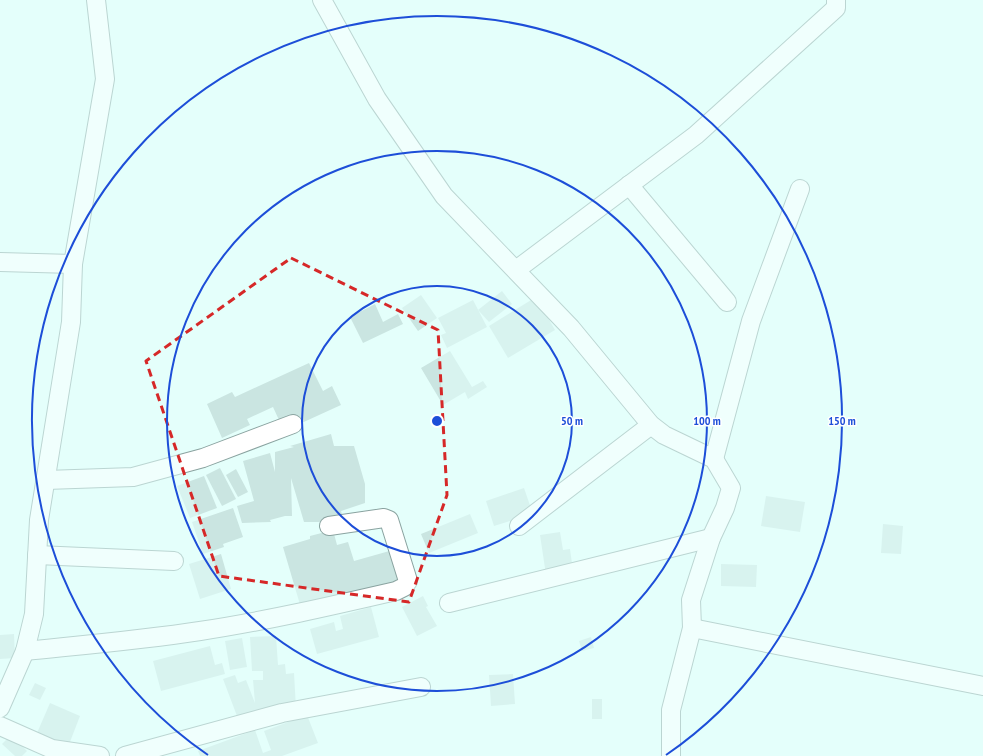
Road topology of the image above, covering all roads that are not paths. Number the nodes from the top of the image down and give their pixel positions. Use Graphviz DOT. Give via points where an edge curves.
graph roads {
  1 [pos="96,0"];
  2 [pos="322,0"];
  3 [pos="836,0"];
  4 [pos="629,185"];
  5 [pos="800,188"];
  6 [pos="0,262"];
  7 [pos="73,264"];
  8 [pos="516,270"];
  9 [pos="727,302"];
  10 [pos="293,424"];
  11 [pos="651,425"];
  12 [pos="714,459"];
  13 [pos="46,480"];
  14 [pos="329,526"];
  15 [pos="519,526"];
  16 [pos="710,538"];
  17 [pos="37,555"];
  18 [pos="174,561"];
  19 [pos="449,602"];
  20 [pos="692,628"];
  21 [pos="25,650"];
  22 [pos="8,671"];
  23 [pos="983,686"];
  24 [pos="421,687"];
  25 [pos="0,708"];
  26 [pos="0,726"];
  27 [pos="100,756"];
  28 [pos="125,756"];
  29 [pos="671,756"];
  1 -- 7 [label="street" via="105,79"];
  2 -- 8 [label="street" via="377,99 444,196"];
  3 -- 4 [label="street" via="836,8 696,135"];
  4 -- 8 [label="street"];
  4 -- 9 [label="street"];
  5 -- 12 [label="street" via="751,321"];
  6 -- 7 [label="street"];
  7 -- 13 [label="street" via="71,322"];
  8 -- 11 [label="street" via="571,328"];
  10 -- 13 [label="street" via="202,458 133,476"];
  11 -- 12 [label="street" via="664,435"];
  11 -- 15 [label="street"];
  12 -- 16 [label="street" via="731,488 725,508"];
  13 -- 17 [label="street" via="39,520"];
  14 -- 21 [label="street" via="384,518 389,520 408,581 404,587 323,608 200,631"];
  16 -- 19 [label="street"];
  16 -- 20 [label="street" via="691,600"];
  17 -- 18 [label="street"];
  17 -- 21 [label="street" via="34,614"];
  20 -- 23 [label="street"];
  20 -- 29 [label="street" via="671,710"];
  21 -- 22 [label="street"];
  22 -- 25 [label="street"];
  24 -- 28 [label="street" via="282,713"];
  26 -- 27 [label="street" via="52,749"];
}
